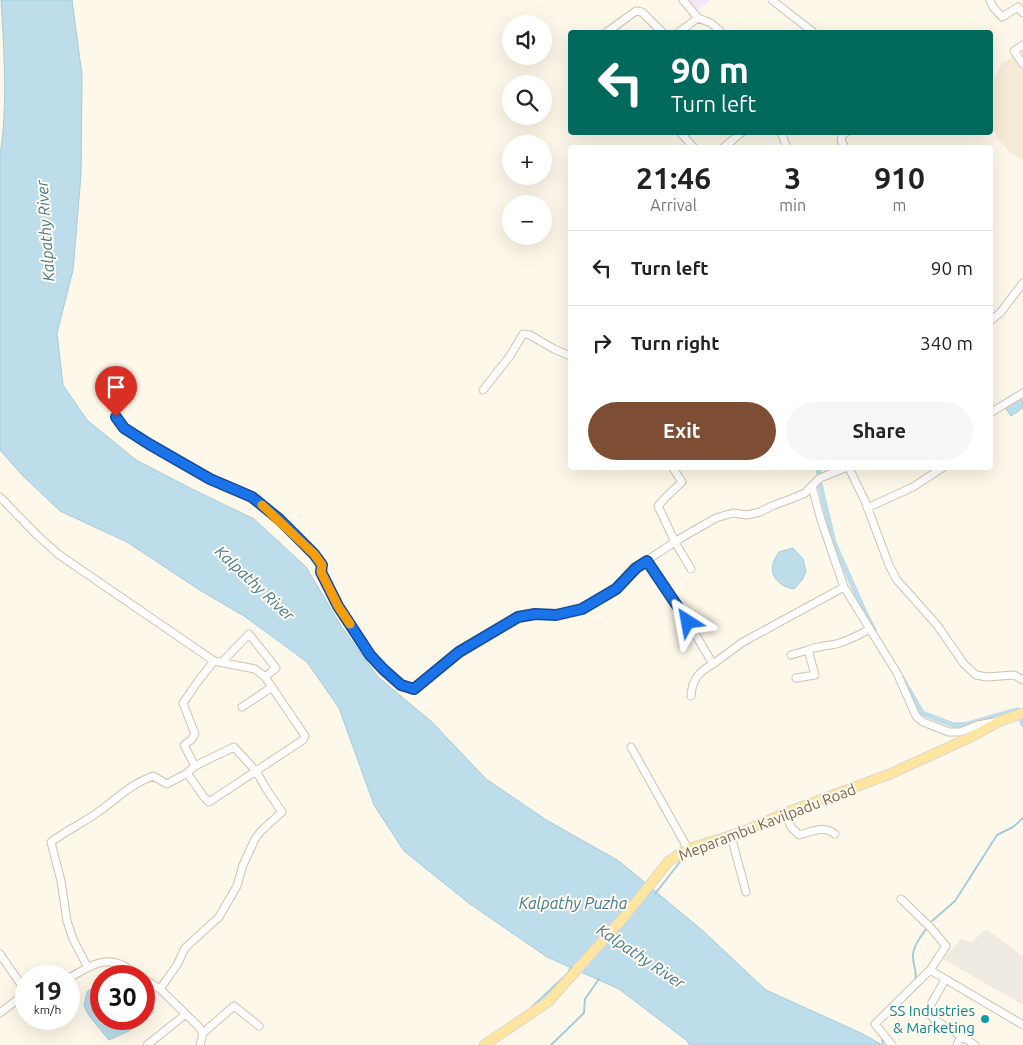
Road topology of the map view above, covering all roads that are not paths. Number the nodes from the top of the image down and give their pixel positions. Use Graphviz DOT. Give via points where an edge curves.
graph roads {
  1 [pos="683,0"];
  2 [pos="772,0"];
  3 [pos="990,0"];
  4 [pos="1023,13"];
  5 [pos="698,18"];
  6 [pos="610,30"];
  7 [pos="660,30"];
  8 [pos="682,30"];
  9 [pos="719,30"];
  10 [pos="810,30"];
  11 [pos="1023,46"];
  12 [pos="1023,64"];
  13 [pos="683,135"];
  14 [pos="738,135"];
  15 [pos="691,145"];
  16 [pos="727,145"];
  17 [pos="1023,283"];
  18 [pos="993,318"];
  19 [pos="568,355"];
  20 [pos="483,390"];
  21 [pos="1023,393"];
  22 [pos="993,411"];
  23 [pos="116,417"];
  24 [pos="673,470"];
  25 [pos="842,470"];
  26 [pos="848,470"];
  27 [pos="939,470"];
  28 [pos="812,486"];
  29 [pos="0,497"];
  30 [pos="868,508"];
  31 [pos="675,542"];
  32 [pos="647,561"];
  33 [pos="691,569"];
  34 [pos="844,587"];
  35 [pos="870,629"];
  36 [pos="808,650"];
  37 [pos="791,655"];
  38 [pos="214,661"];
  39 [pos="222,662"];
  40 [pos="713,664"];
  41 [pos="265,677"];
  42 [pos="796,678"];
  43 [pos="1023,680"];
  44 [pos="272,687"];
  45 [pos="691,696"];
  46 [pos="242,707"];
  47 [pos="1023,714"];
  48 [pos="1000,721"];
  49 [pos="631,747"];
  50 [pos="195,766"];
  51 [pos="256,771"];
  52 [pos="187,773"];
  53 [pos="785,813"];
  54 [pos="835,834"];
  55 [pos="731,836"];
  56 [pos="688,849"];
  57 [pos="746,892"];
  58 [pos="901,899"];
  59 [pos="0,954"];
  60 [pos="96,965"];
  61 [pos="122,965"];
  62 [pos="88,968"];
  63 [pos="930,970"];
  64 [pos="80,972"];
  65 [pos="15,976"];
  66 [pos="945,980"];
  67 [pos="155,986"];
  68 [pos="160,989"];
  69 [pos="15,1001"];
  70 [pos="0,1013"];
  71 [pos="186,1014"];
  72 [pos="1023,1025"];
  73 [pos="259,1026"];
  74 [pos="203,1033"];
  75 [pos="960,1036"];
  76 [pos="147,1045"];
  77 [pos="200,1045"];
  78 [pos="484,1045"];
  79 [pos="892,1045"];
  80 [pos="957,1045"];
  81 [pos="975,1045"];
  1 -- 5 [label="street"];
  2 -- 10 [label="street"];
  3 -- 4 [label="street" via="1002,17 1018,7"];
  5 -- 8 [label="street"];
  5 -- 9 [label="street"];
  6 -- 7 [label="street" via="636,11 642,12"];
  11 -- 12 [label="street" via="1014,51"];
  13 -- 15 [label="street"];
  14 -- 16 [label="street"];
  17 -- 18 [label="street"];
  19 -- 20 [label="street" via="530,334 523,334"];
  21 -- 22 [label="street"];
  23 -- 32 [label="street" via="124,428 149,444 210,479 252,497 279,519 322,565 321,572 338,606 370,655 401,685 414,689 459,652 518,617 556,615 582,609 616,589"];
  24 -- 31 [label="street" via="682,482 658,506"];
  25 -- 28 [label="street" via="820,478"];
  26 -- 30 [label="street"];
  27 -- 30 [label="street" via="913,487"];
  28 -- 31 [label="street" via="791,500 760,512 732,513 716,518"];
  28 -- 34 [label="street"];
  29 -- 38 [label="street" via="58,554"];
  30 -- 43 [label="street" via="897,580 937,625 969,670 981,676 1014,676"];
  31 -- 32 [label="street"];
  31 -- 33 [label="street"];
  32 -- 40 [label="street"];
  34 -- 35 [label="street"];
  34 -- 40 [label="street" via="743,642"];
  35 -- 36 [label="street" via="845,641"];
  35 -- 48 [label="street" via="897,673 916,716 923,722 949,732 960,732"];
  36 -- 37 [label="street"];
  36 -- 42 [label="street" via="815,675"];
  38 -- 39 [label="street"];
  38 -- 50 [label="street" via="183,703 195,734 184,745"];
  39 -- 41 [label="street" via="256,669"];
  39 -- 41 [label="street" via="248,634 276,668"];
  40 -- 45 [label="street" via="694,678"];
  41 -- 44 [label="street"];
  44 -- 46 [label="street"];
  44 -- 51 [label="street" via="305,736"];
  47 -- 48 [label="main road, Meparambu Kavilpadu Road"];
  48 -- 53 [label="main road, Meparambu Kavilpadu Road" via="898,771"];
  49 -- 56 [label="street"];
  50 -- 51 [label="street" via="234,747"];
  50 -- 52 [label="street"];
  51 -- 52 [label="street" via="209,802"];
  51 -- 68 [label="street" via="282,812 255,838 237,886 219,917 185,948"];
  52 -- 62 [label="street" via="167,784 153,776 140,781 51,842 62,881 67,921"];
  53 -- 54 [label="street" via="799,835 821,829"];
  53 -- 55 [label="main road, Meparambu Kavilpadu Road"];
  55 -- 56 [label="main road, Meparambu Kavilpadu Road"];
  55 -- 57 [label="street"];
  56 -- 78 [label="main road, Meparambu Kavilpadu Road" via="669,861 624,918 548,1002"];
  58 -- 63 [label="street" via="946,946"];
  59 -- 65 [label="street"];
  60 -- 61 [label="street" via="109,960"];
  62 -- 64 [label="street"];
  63 -- 66 [label="street"];
  63 -- 79 [label="street" via="875,1024"];
  66 -- 72 [label="street"];
  66 -- 75 [label="street" via="930,1006 930,1015"];
  67 -- 68 [label="street"];
  68 -- 71 [label="street"];
  69 -- 70 [label="street"];
  71 -- 74 [label="street"];
  71 -- 76 [label="street"];
  73 -- 74 [label="street" via="234,1006"];
  74 -- 77 [label="street"];
  75 -- 80 [label="street"];
  75 -- 81 [label="street"];
}
